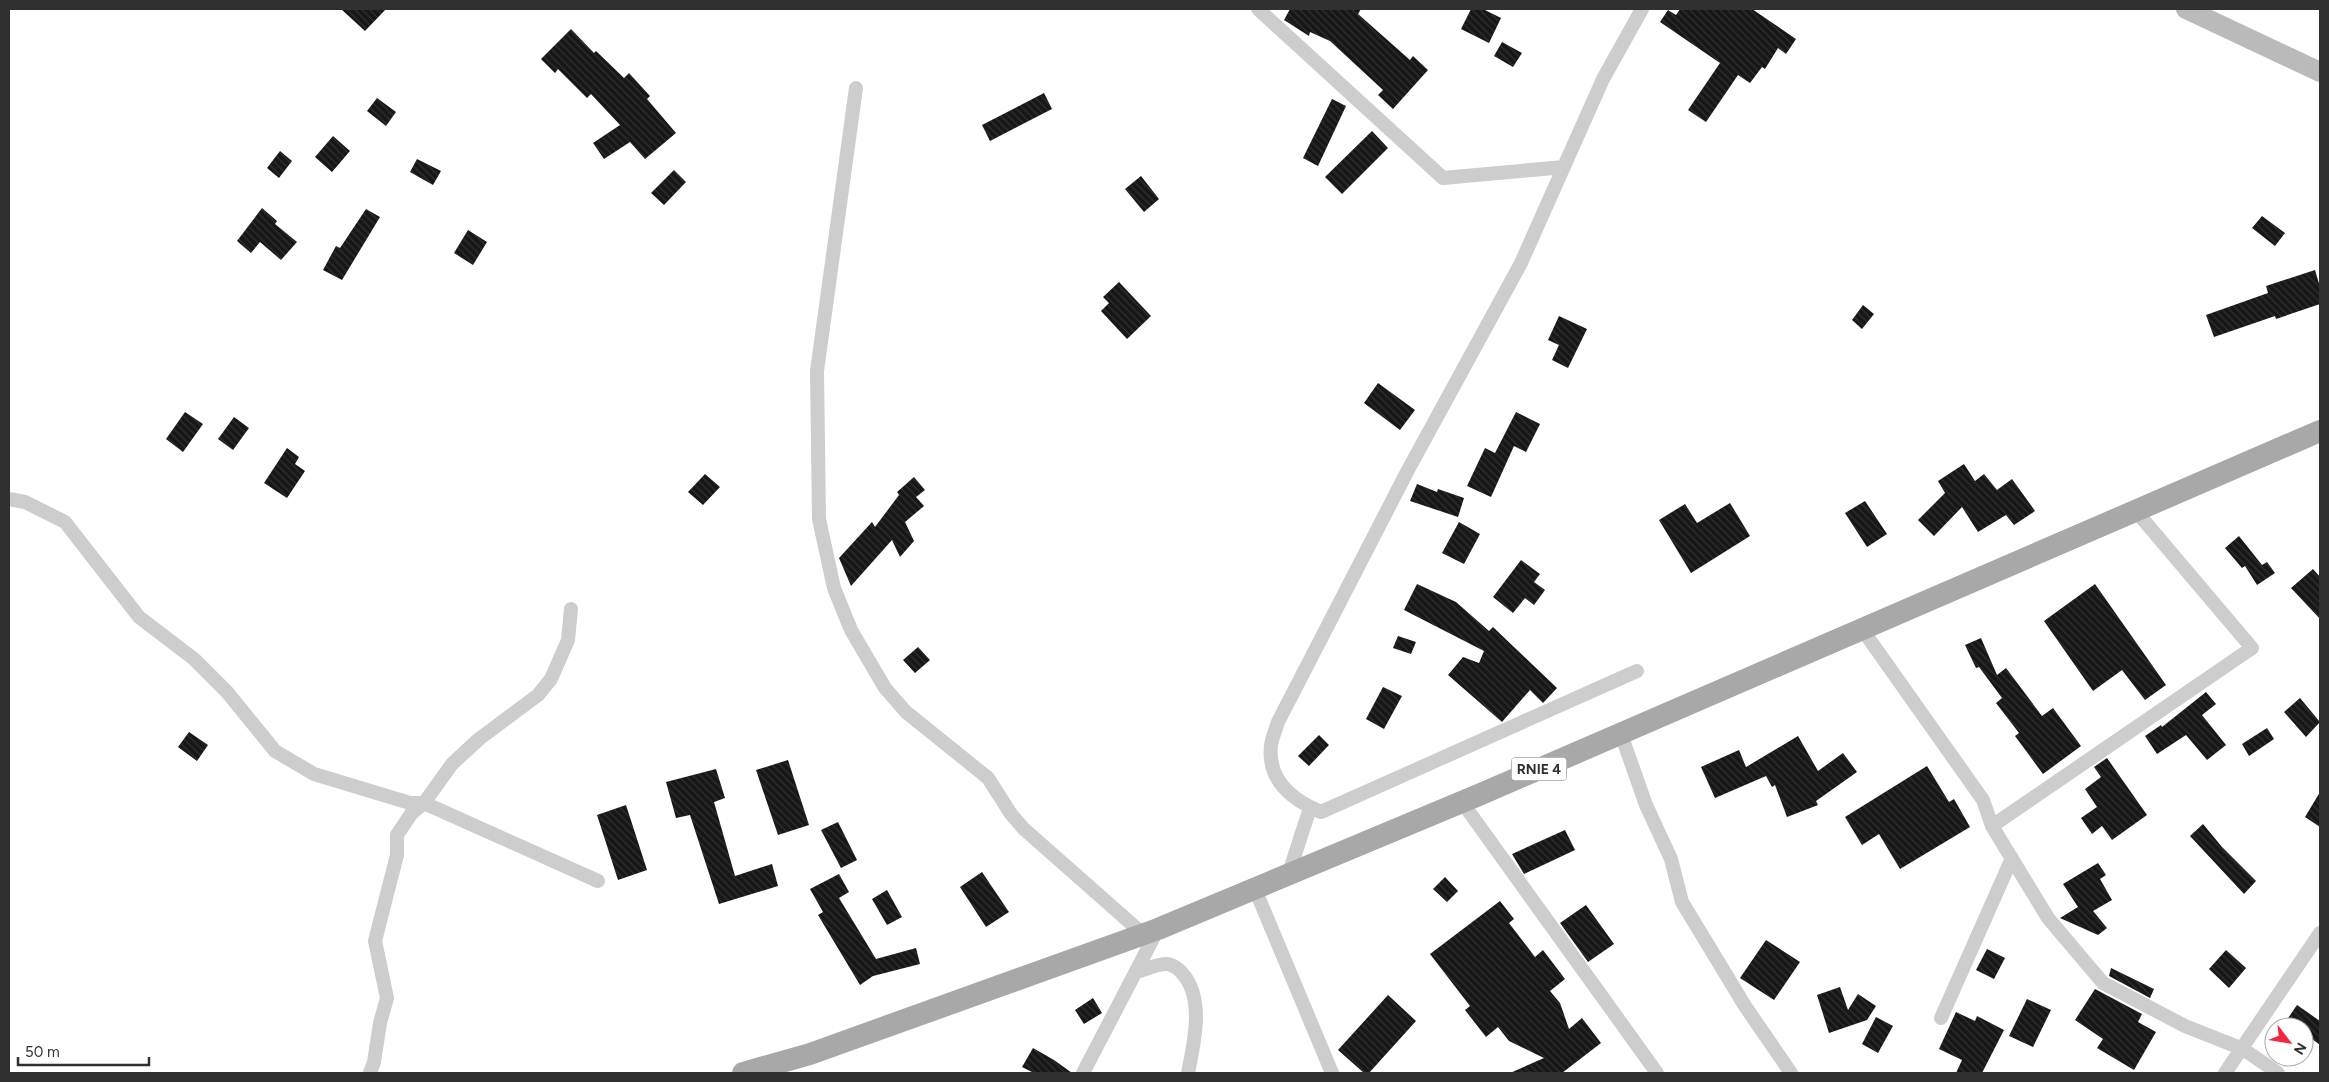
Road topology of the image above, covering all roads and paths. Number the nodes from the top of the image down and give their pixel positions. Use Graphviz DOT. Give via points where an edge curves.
graph roads {
  1 [pos="1258,9"];
  2 [pos="1642,9"];
  3 [pos="2186,9"];
  4 [pos="2320,72"];
  5 [pos="856,88"];
  6 [pos="1564,167"];
  7 [pos="2320,431"];
  8 [pos="9,499"];
  9 [pos="2135,510"];
  10 [pos="571,608"];
  11 [pos="1862,629"];
  12 [pos="1637,671"];
  13 [pos="1621,734"];
  14 [pos="1462,802"];
  15 [pos="424,803"];
  16 [pos="1310,808"];
  17 [pos="1992,826"];
  18 [pos="2012,858"];
  19 [pos="1290,873"];
  20 [pos="598,881"];
  21 [pos="1255,889"];
  22 [pos="1150,931"];
  23 [pos="2320,933"];
  24 [pos="1136,972"];
  25 [pos="1940,1018"];
  26 [pos="2243,1049"];
  27 [pos="370,1073"];
  28 [pos="744,1073"];
  29 [pos="1083,1073"];
  30 [pos="1188,1073"];
  31 [pos="1332,1073"];
  32 [pos="1657,1073"];
  33 [pos="1791,1073"];
  34 [pos="2226,1073"];
  35 [pos="2278,1073"];
  1 -- 6 [label="street" via="1443,178"];
  2 -- 6 [label="street" via="1603,79"];
  3 -- 4 [label="main road"];
  5 -- 22 [label="street" via="817,371 819,519 834,588 851,630 885,688 906,712 988,778 1024,829"];
  6 -- 16 [label="street" via="1521,263 1408,470 1278,722 1271,745 1273,771 1283,789"];
  7 -- 9 [label="main road, RNIE 4"];
  8 -- 15 [label="street" via="25,502 65,522 140,617 194,659 227,692 275,751 314,774 410,803"];
  9 -- 11 [label="main road, RNIE 4"];
  9 -- 17 [label="street" via="2252,648"];
  10 -- 15 [label="street" via="568,640 551,679 538,694 459,758"];
  11 -- 13 [label="main road, RNIE 4"];
  11 -- 17 [label="street" via="1983,800"];
  12 -- 16 [label="street" via="1336,807 1321,812"];
  13 -- 14 [label="main road, RNIE 4"];
  13 -- 33 [label="street" via="1646,805 1671,858 1682,902 1745,1006"];
  14 -- 19 [label="main road, RNIE 4"];
  14 -- 32 [label="street"];
  15 -- 20 [label="street"];
  15 -- 27 [label="street" via="411,814 397,836 396,855 375,941 387,998"];
  16 -- 19 [label="street"];
  17 -- 18 [label="street"];
  18 -- 25 [label="street"];
  18 -- 26 [label="street" via="2048,918 2103,983 2185,1026"];
  19 -- 21 [label="main road, RNIE 4"];
  21 -- 22 [label="main road, RNIE 4"];
  21 -- 31 [label="street"];
  22 -- 24 [label="street"];
  22 -- 28 [label="main road, RNIE 4" via="810,1054"];
  23 -- 26 [label="street"];
  24 -- 29 [label="street"];
  24 -- 30 [label="street" via="1166,964 1178,969 1190,981 1195,998 1195,1020"];
  26 -- 34 [label="street"];
  26 -- 35 [label="street"];
}
